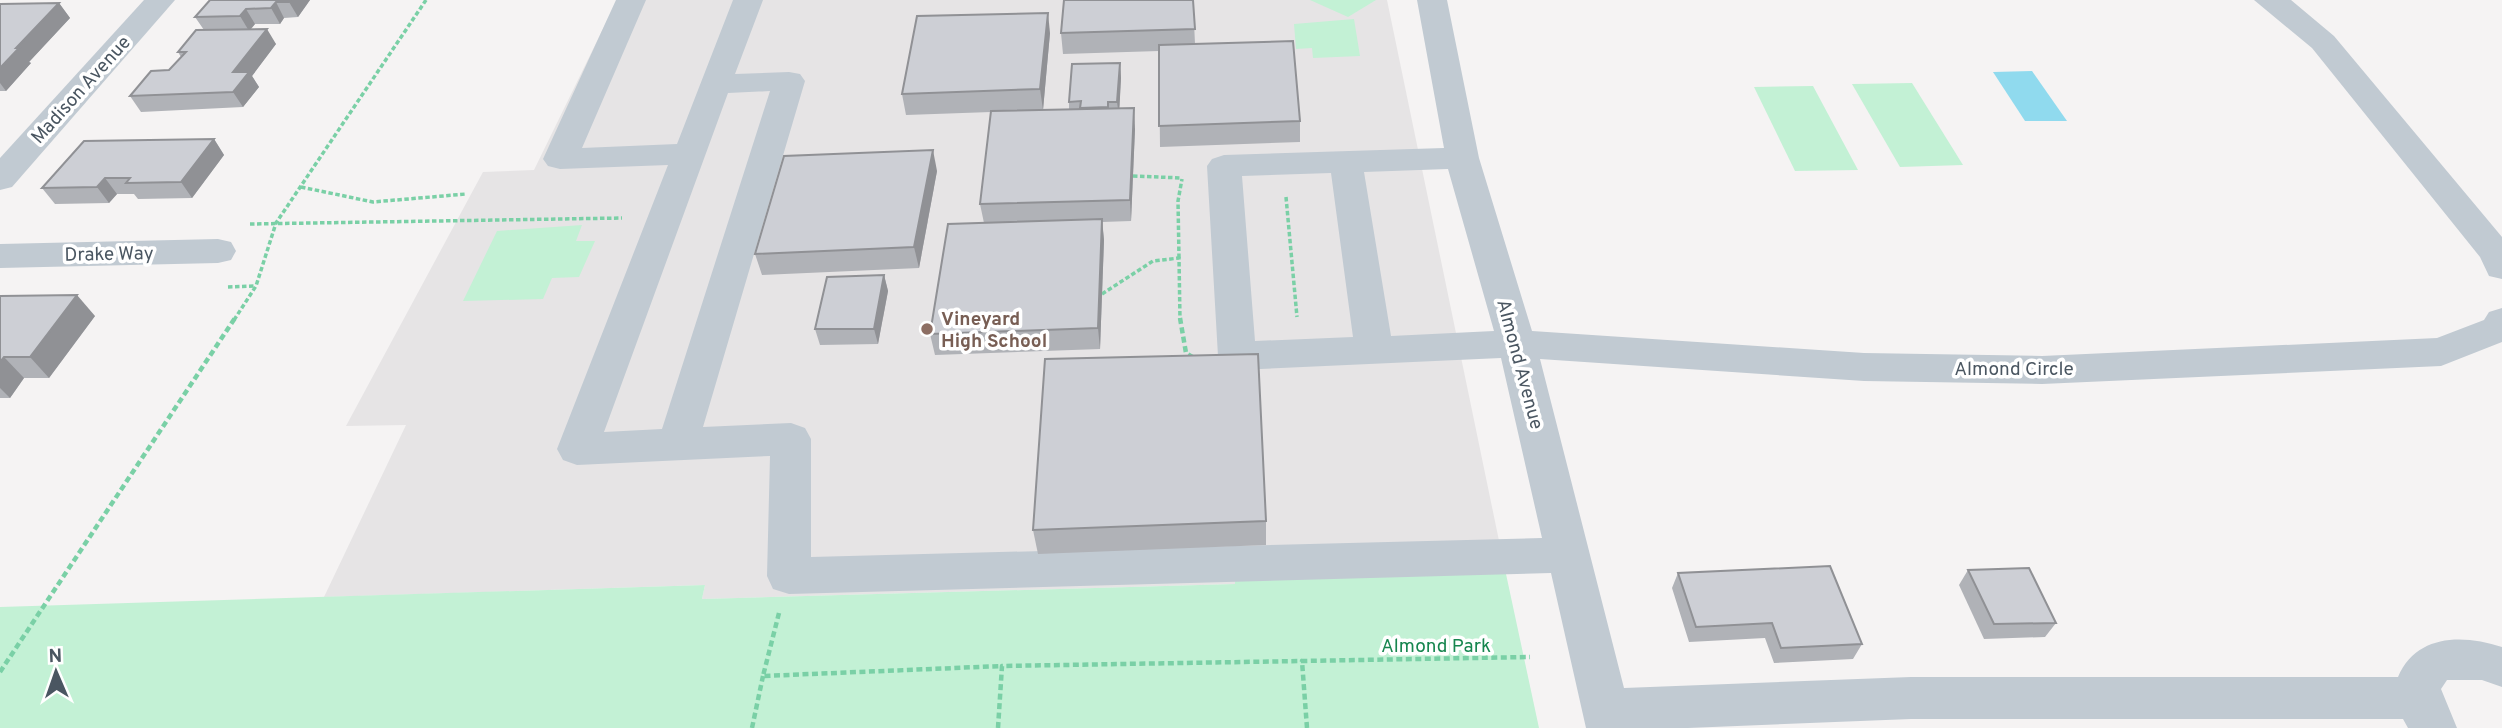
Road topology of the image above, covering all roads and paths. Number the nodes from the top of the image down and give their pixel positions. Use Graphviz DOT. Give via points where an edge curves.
graph roads {
  1 [pos="160,0"];
  2 [pos="426,0"];
  3 [pos="631,0"];
  4 [pos="748,0"];
  5 [pos="1432,0"];
  6 [pos="2269,0"];
  7 [pos="716,84"];
  8 [pos="689,154"];
  9 [pos="1462,158"];
  10 [pos="1346,162"];
  11 [pos="1133,176"];
  12 [pos="1182,178"];
  13 [pos="0,179"];
  14 [pos="301,187"];
  15 [pos="1286,189"];
  16 [pos="466,194"];
  17 [pos="622,218"];
  18 [pos="276,223"];
  19 [pos="250,224"];
  20 [pos="218,251"];
  21 [pos="0,256"];
  22 [pos="2502,267"];
  23 [pos="2502,321"];
  24 [pos="1298,328"];
  25 [pos="1517,344"];
  26 [pos="1374,349"];
  27 [pos="678,444"];
  28 [pos="1569,555"];
  29 [pos="789,576"];
  30 [pos="1530,657"];
  31 [pos="1302,661"];
  32 [pos="1002,666"];
  33 [pos="2502,667"];
  34 [pos="0,672"];
  35 [pos="763,676"];
  36 [pos="2425,713"];
  37 [pos="1608,719"];
  38 [pos="752,728"];
  39 [pos="998,728"];
  40 [pos="1307,728"];
  1 -- 13 [label="street, Madison Avenue"];
  2 -- 14 [label="path"];
  3 -- 8 [label="street" via="560,159"];
  4 -- 7 [label="street"];
  5 -- 9 [label="street, Almond Avenue"];
  6 -- 22 [label="street" via="2323,42 2496,253"];
  7 -- 8 [label="street"];
  7 -- 27 [label="street" via="789,81"];
  8 -- 27 [label="street" via="577,449"];
  9 -- 10 [label="street"];
  9 -- 25 [label="street, Almond Avenue"];
  10 -- 26 [label="street"];
  10 -- 26 [label="street" via="1224,166 1237,355"];
  11 -- 12 [label="path"];
  14 -- 16 [label="path" via="373,202"];
  14 -- 18 [label="path"];
  15 -- 24 [label="path"];
  17 -- 18 [label="path"];
  18 -- 19 [label="path"];
  18 -- 34 [label="path" via="256,286"];
  20 -- 21 [label="street, Drake Way"];
  23 -- 25 [label="street, Almond Circle" via="2500,328 2441,352 2042,370 1864,367"];
  25 -- 26 [label="street"];
  25 -- 28 [label="street, Almond Avenue"];
  27 -- 29 [label="street" via="791,439"];
  28 -- 29 [label="street"];
  28 -- 37 [label="street, Almond Avenue"];
  29 -- 35 [label="path"];
  30 -- 31 [label="path"];
  31 -- 32 [label="path"];
  31 -- 40 [label="path"];
  32 -- 35 [label="path"];
  32 -- 39 [label="path"];
  33 -- 36 [label="street" via="2469,657 2445,658 2427,665 2418,679"];
  35 -- 38 [label="path"];
  36 -- 37 [label="street" via="1911,698"];
}
